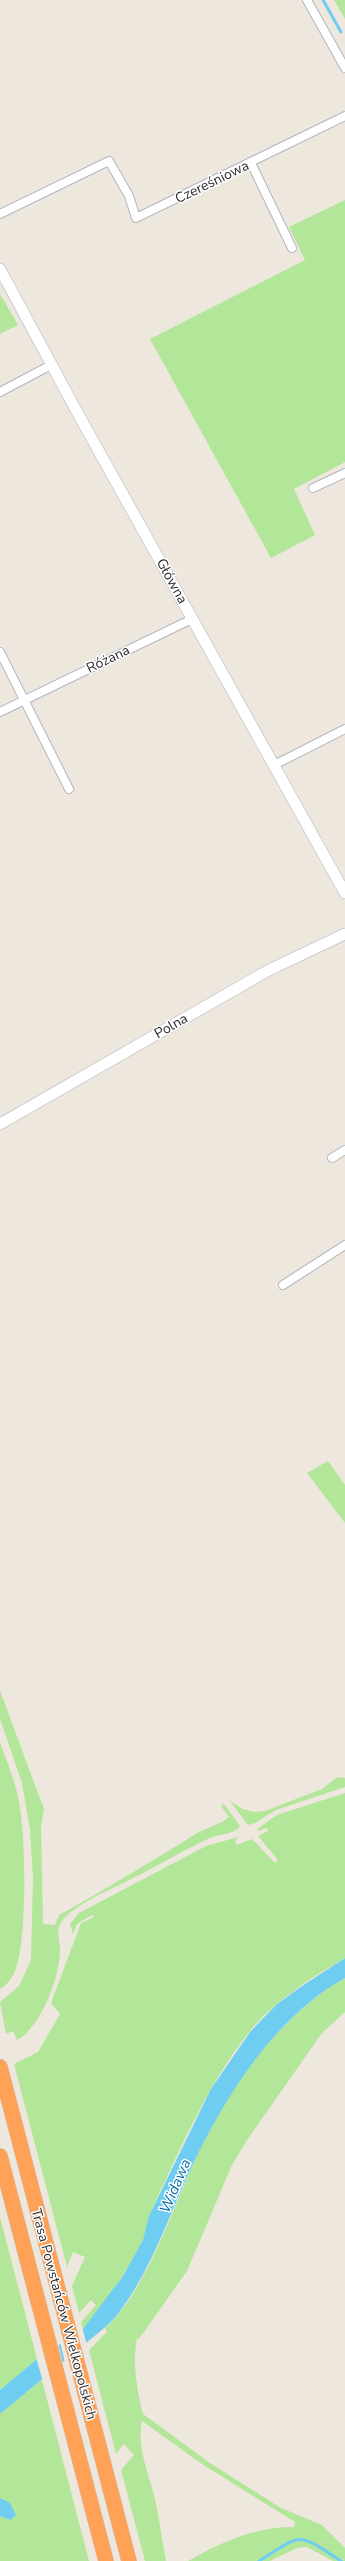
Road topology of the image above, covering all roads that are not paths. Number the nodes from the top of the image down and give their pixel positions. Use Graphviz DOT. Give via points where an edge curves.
graph roads {
  1 [pos="307,0"];
  2 [pos="345,68"];
  3 [pos="345,116"];
  4 [pos="251,163"];
  5 [pos="0,214"];
  6 [pos="292,248"];
  7 [pos="0,269"];
  8 [pos="51,365"];
  9 [pos="0,392"];
  10 [pos="345,473"];
  11 [pos="313,488"];
  12 [pos="192,619"];
  13 [pos="0,652"];
  14 [pos="24,700"];
  15 [pos="0,712"];
  16 [pos="345,729"];
  17 [pos="274,764"];
  18 [pos="69,789"];
  19 [pos="345,893"];
  20 [pos="345,934"];
  21 [pos="0,1124"];
  22 [pos="345,1150"];
  23 [pos="332,1158"];
  24 [pos="345,1245"];
  25 [pos="283,1285"];
  26 [pos="0,2067"];
  27 [pos="0,2156"];
  28 [pos="106,2561"];
  29 [pos="129,2561"];
  1 -- 2 [label="street"];
  3 -- 4 [label="street, Czereśniowa"];
  4 -- 5 [label="street, Czereśniowa" via="136,218 128,196 109,161"];
  4 -- 6 [label="street"];
  7 -- 8 [label="street, Główna"];
  8 -- 9 [label="street"];
  8 -- 12 [label="street, Główna"];
  10 -- 11 [label="street"];
  12 -- 14 [label="street, Różana"];
  12 -- 17 [label="street, Główna"];
  13 -- 14 [label="street"];
  14 -- 15 [label="street, Różana"];
  14 -- 18 [label="street"];
  16 -- 17 [label="street"];
  17 -- 19 [label="street, Główna"];
  20 -- 21 [label="street, Polna" via="267,972"];
  22 -- 23 [label="street"];
  24 -- 25 [label="street"];
  26 -- 29 [label="highway, Trasa Powstańców Wielkopolskich"];
  27 -- 28 [label="highway, Trasa Powstańców Wielkopolskich"];
}
